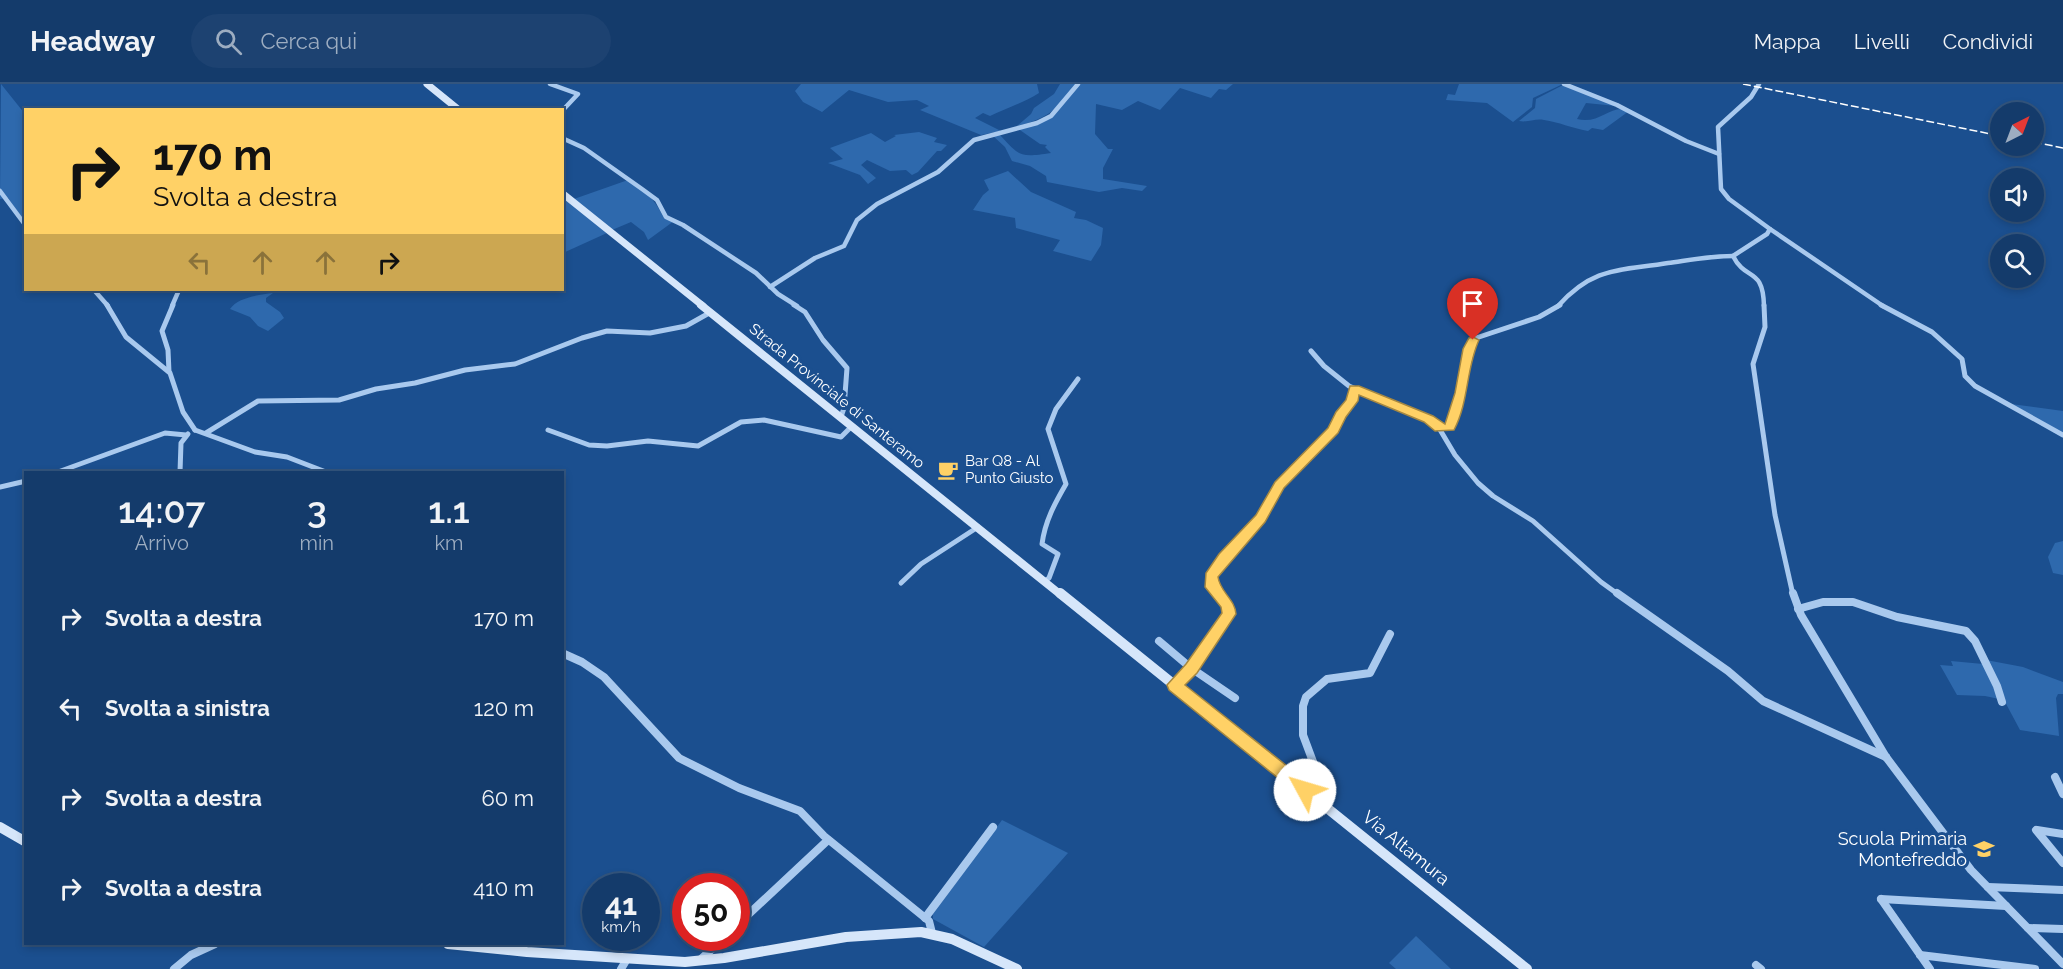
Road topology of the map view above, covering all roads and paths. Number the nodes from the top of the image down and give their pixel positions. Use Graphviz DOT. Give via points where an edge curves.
graph roads {
  1 [pos="428,84"];
  2 [pos="550,84"];
  3 [pos="1077,84"];
  4 [pos="1564,84"];
  5 [pos="1760,85"];
  6 [pos="457,108"];
  7 [pos="564,109"];
  8 [pos="564,139"];
  9 [pos="570,141"];
  10 [pos="564,145"];
  11 [pos="1719,154"];
  12 [pos="0,191"];
  13 [pos="564,195"];
  14 [pos="24,223"];
  15 [pos="1770,229"];
  16 [pos="1732,256"];
  17 [pos="770,287"];
  18 [pos="95,291"];
  19 [pos="179,291"];
  20 [pos="711,312"];
  21 [pos="1311,351"];
  22 [pos="169,372"];
  23 [pos="1078,379"];
  24 [pos="1354,389"];
  25 [pos="841,417"];
  26 [pos="852,426"];
  27 [pos="1440,429"];
  28 [pos="195,430"];
  29 [pos="548,430"];
  30 [pos="206,433"];
  31 [pos="186,435"];
  32 [pos="2063,435"];
  33 [pos="61,471"];
  34 [pos="180,471"];
  35 [pos="323,471"];
  36 [pos="24,481"];
  37 [pos="0,487"];
  38 [pos="978,527"];
  39 [pos="1045,581"];
  40 [pos="901,583"];
  41 [pos="1798,609"];
  42 [pos="1390,634"];
  43 [pos="1159,641"];
  44 [pos="1122,643"];
  45 [pos="564,654"];
  46 [pos="1191,668"];
  47 [pos="1175,685"];
  48 [pos="1235,699"];
  49 [pos="2002,702"];
  50 [pos="1886,757"];
  51 [pos="2055,777"];
  52 [pos="1305,790"];
  53 [pos="2063,794"];
  54 [pos="0,827"];
  55 [pos="993,827"];
  56 [pos="2063,834"];
  57 [pos="828,840"];
  58 [pos="24,841"];
  59 [pos="2063,863"];
  60 [pos="1988,887"];
  61 [pos="2063,890"];
  62 [pos="2006,906"];
  63 [pos="750,913"];
  64 [pos="925,918"];
  65 [pos="2028,928"];
  66 [pos="2063,929"];
  67 [pos="932,933"];
  68 [pos="213,945"];
  69 [pos="457,945"];
  70 [pos="710,951"];
  71 [pos="1920,955"];
  72 [pos="699,961"];
  73 [pos="624,964"];
  74 [pos="2063,964"];
  75 [pos="174,969"];
  76 [pos="1017,969"];
  77 [pos="1527,969"];
  78 [pos="1930,969"];
  79 [pos="2035,969"];
  1 -- 6 [label="main road"];
  2 -- 7 [label="street" via="578,94"];
  3 -- 17 [label="street" via="1051,116 970,142 938,172 889,196 859,217 844,246 815,258"];
  4 -- 11 [label="street"];
  5 -- 11 [label="street" via="1718,126"];
  8 -- 9 [label="street"];
  9 -- 10 [label="street"];
  9 -- 17 [label="street" via="657,200 668,219 726,252"];
  11 -- 15 [label="street" via="1723,192"];
  12 -- 14 [label="street"];
  13 -- 20 [label="main road, Strada Provinciale di Santeramo"];
  15 -- 16 [label="street"];
  15 -- 32 [label="street" via="1879,304 1937,336 1964,362 1964,374 1971,384"];
  16 -- 27 [label="street" via="1605,272 1571,292 1557,308 1476,338 1469,349 1453,423"];
  16 -- 41 [label="street" via="1764,289 1765,327 1753,364 1766,462"];
  17 -- 25 [label="street" via="810,316 846,368"];
  18 -- 22 [label="street" via="126,337"];
  19 -- 22 [label="street" via="162,331"];
  20 -- 25 [label="main road, Strada Provinciale di Santeramo"];
  20 -- 30 [label="street" via="686,326 650,333 607,331 515,364 465,370 339,400 258,401"];
  21 -- 24 [label="street"];
  22 -- 28 [label="street" via="183,412"];
  23 -- 39 [label="street" via="1056,409 1048,429 1066,484 1041,537 1042,544 1058,554"];
  24 -- 27 [label="street" via="1428,419"];
  24 -- 46 [label="street" via="1352,401 1333,430 1280,485 1260,519 1211,576 1212,587 1228,605 1229,614"];
  25 -- 26 [label="main road, Strada Provinciale di Santeramo"];
  26 -- 29 [label="street" via="841,437 770,421 745,420 698,446 648,441 589,445"];
  26 -- 38 [label="main road, Strada Provinciale di Santeramo" via="963,519"];
  27 -- 50 [label="street" via="1478,483 1533,520 1601,582 1728,671 1763,701"];
  28 -- 30 [label="street"];
  28 -- 31 [label="street"];
  30 -- 35 [label="street"];
  31 -- 33 [label="street" via="165,433"];
  31 -- 34 [label="street" via="181,443"];
  36 -- 37 [label="street"];
  38 -- 39 [label="main road, Strada Provinciale di Santeramo"];
  38 -- 40 [label="street" via="921,564"];
  39 -- 44 [label="main road, Strada Provinciale di Santeramo"];
  41 -- 49 [label="street" via="1823,602 1853,602 1897,617 1966,631 1975,641"];
  41 -- 50 [label="street"];
  42 -- 52 [label="street" via="1370,673 1327,679 1306,697 1303,735 1315,767"];
  43 -- 46 [label="street"];
  44 -- 47 [label="main road, Via Altamura"];
  45 -- 57 [label="street" via="604,677 684,762 794,808 807,816"];
  46 -- 47 [label="street"];
  46 -- 48 [label="street"];
  47 -- 52 [label="main road, Via Altamura"];
  50 -- 60 [label="street"];
  51 -- 53 [label="street"];
  52 -- 77 [label="main road, Via Altamura"];
  54 -- 58 [label="main road"];
  55 -- 64 [label="street"];
  56 -- 59 [label="street" via="2036,830"];
  57 -- 63 [label="street"];
  57 -- 64 [label="street"];
  60 -- 61 [label="street"];
  60 -- 62 [label="street"];
  62 -- 65 [label="street"];
  62 -- 71 [label="street" via="1881,899"];
  64 -- 67 [label="street"];
  65 -- 66 [label="street"];
  65 -- 74 [label="street"];
  67 -- 72 [label="main road" via="856,935"];
  67 -- 76 [label="main road"];
  68 -- 75 [label="street"];
  69 -- 73 [label="main road"];
  70 -- 72 [label="street"];
  71 -- 78 [label="street"];
  71 -- 79 [label="street" via="1956,956 2004,967"];
  72 -- 73 [label="main road"];
}
